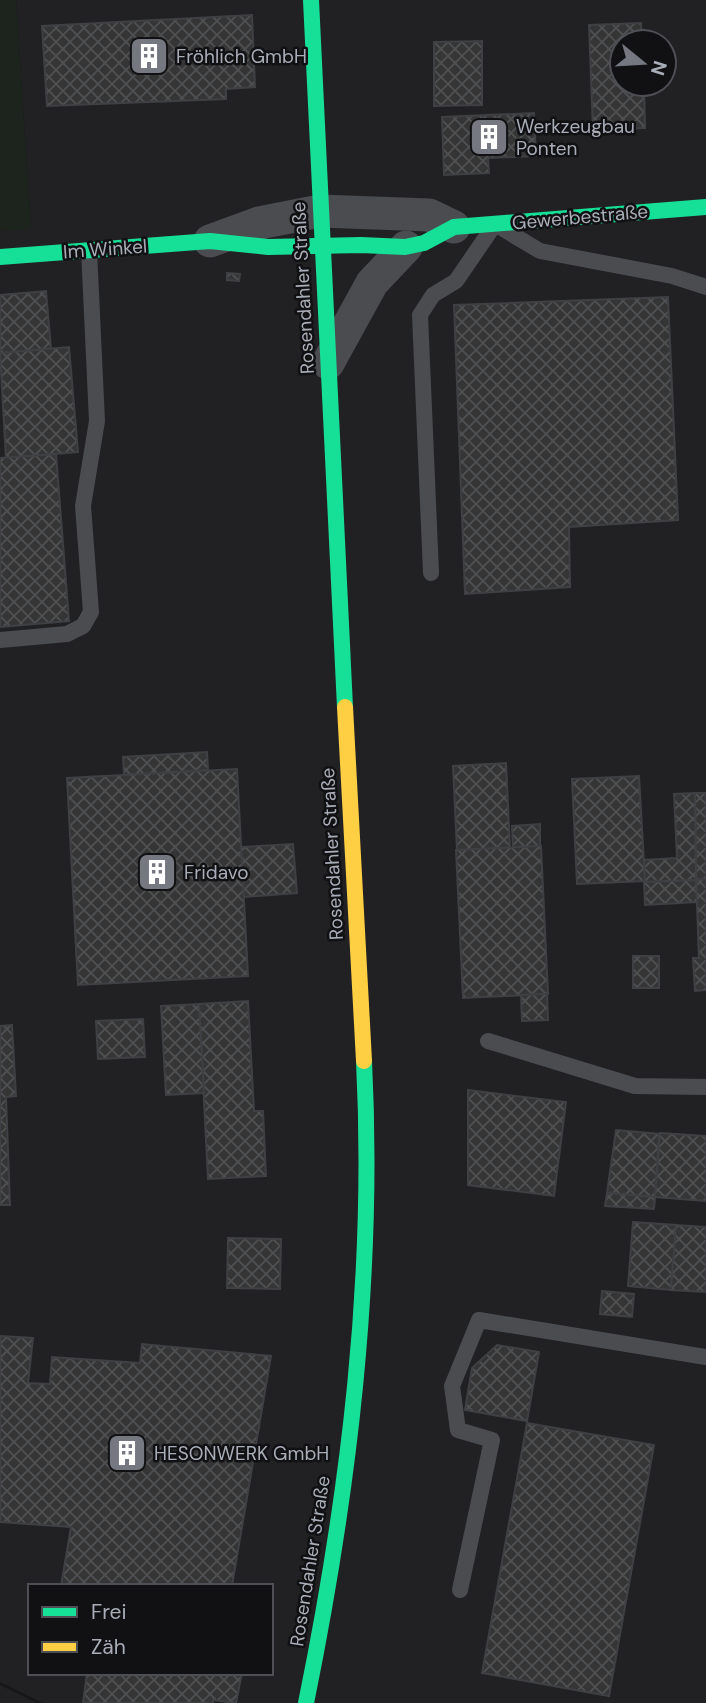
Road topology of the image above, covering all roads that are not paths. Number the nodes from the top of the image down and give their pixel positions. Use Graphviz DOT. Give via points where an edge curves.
graph roads {
  1 [pos="311,0"];
  2 [pos="706,207"];
  3 [pos="320,211"];
  4 [pos="495,223"];
  5 [pos="454,227"];
  6 [pos="211,241"];
  7 [pos="322,247"];
  8 [pos="406,247"];
  9 [pos="89,250"];
  10 [pos="0,257"];
  11 [pos="706,288"];
  12 [pos="328,363"];
  13 [pos="431,573"];
  14 [pos="0,640"];
  15 [pos="488,1041"];
  16 [pos="706,1087"];
  17 [pos="706,1357"];
  18 [pos="460,1590"];
  19 [pos="306,1703"];
  1 -- 3 [label="main road, Rosendahler Straße"];
  2 -- 4 [label="main road, Gewerbestraße"];
  3 -- 5 [label="street, Gewerbestraße" via="429,215"];
  3 -- 6 [label="street, Im Winkel" via="259,223"];
  3 -- 7 [label="main road, Rosendahler Straße"];
  4 -- 5 [label="main road, Gewerbestraße"];
  4 -- 11 [label="lane" via="540,251 672,276"];
  4 -- 13 [label="lane" via="456,281 432,295 420,315"];
  5 -- 8 [label="main road, Gewerbestraße"];
  6 -- 7 [label="main road, Im Winkel" via="241,247"];
  6 -- 9 [label="main road, Im Winkel"];
  7 -- 8 [label="main road, Gewerbestraße"];
  7 -- 12 [label="main road, Rosendahler Straße"];
  8 -- 12 [label="street, Gewerbestraße" via="372,283"];
  9 -- 10 [label="main road, Im Winkel"];
  9 -- 14 [label="lane" via="97,421 83,506 91,612 83,626 67,634"];
  12 -- 19 [label="main road, Rosendahler Straße" via="364,1068 366,1192 363,1299 343,1500"];
  15 -- 16 [label="lane" via="635,1086"];
  17 -- 18 [label="lane" via="479,1320 452,1386 458,1430 492,1440"];
}
